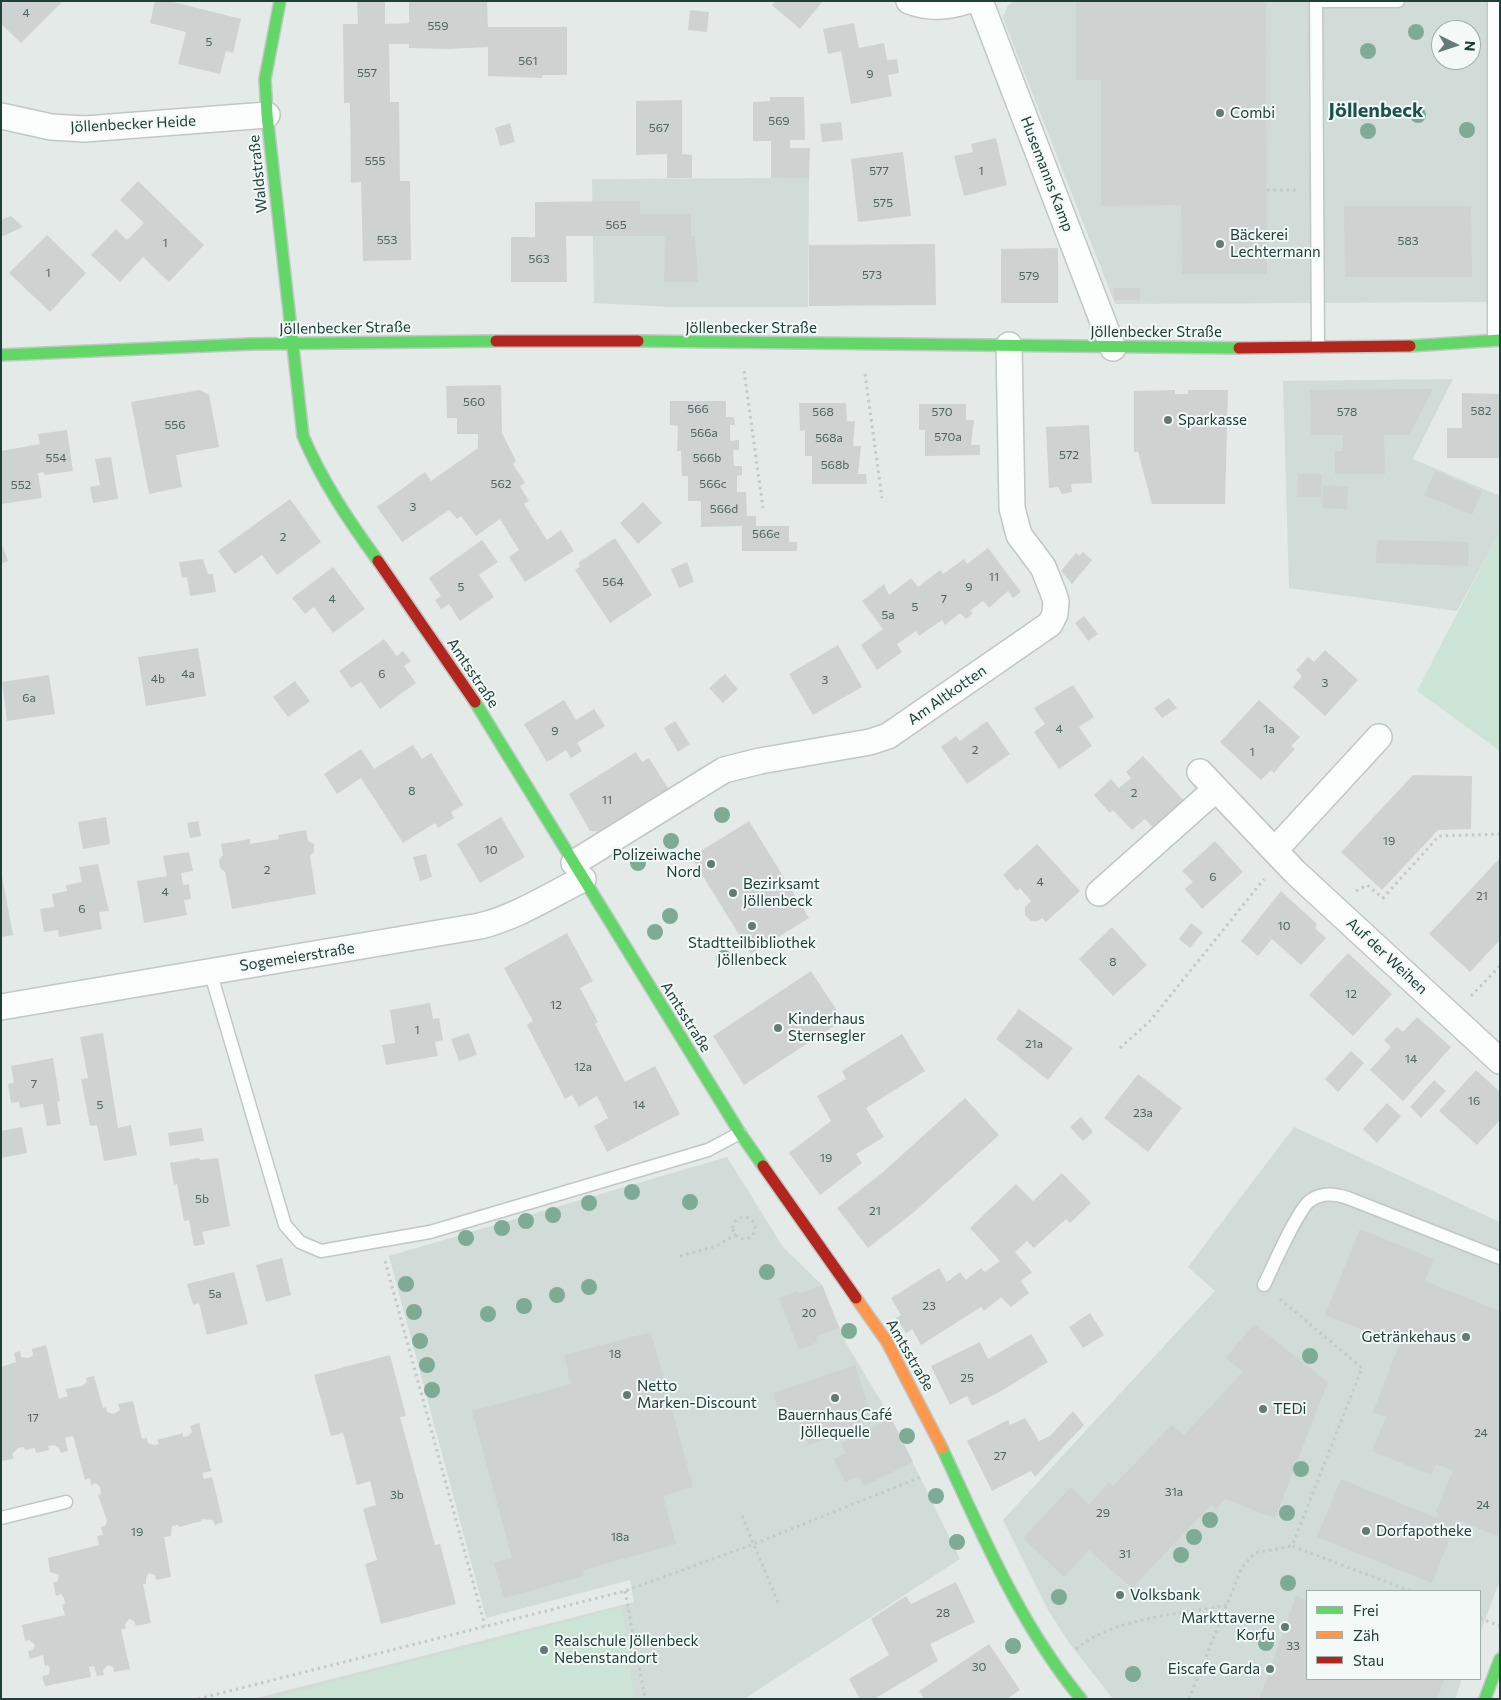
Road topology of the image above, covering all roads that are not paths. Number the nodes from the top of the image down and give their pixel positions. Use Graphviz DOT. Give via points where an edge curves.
graph roads {
  1 [pos="280,1"];
  2 [pos="909,1"];
  3 [pos="968,1"];
  4 [pos="980,1"];
  5 [pos="1316,1"];
  6 [pos="1398,1"];
  7 [pos="1496,9"];
  8 [pos="267,115"];
  9 [pos="1,116"];
  10 [pos="1497,340"];
  11 [pos="291,344"];
  12 [pos="1010,345"];
  13 [pos="1318,347"];
  14 [pos="1113,348"];
  15 [pos="1,355"];
  16 [pos="1379,737"];
  17 [pos="1278,854"];
  18 [pos="578,871"];
  19 [pos="1099,893"];
  20 [pos="210,971"];
  21 [pos="1,1007"];
  22 [pos="1500,1061"];
  23 [pos="740,1133"];
  24 [pos="1500,1258"];
  25 [pos="1264,1285"];
  26 [pos="66,1502"];
  27 [pos="1,1518"];
  28 [pos="1500,1659"];
  29 [pos="1081,1699"];
  30 [pos="1485,1699"];
  1 -- 8 [label="street, Waldstraße" via="264,79"];
  2 -- 3 [label="street" via="924,6 946,7"];
  4 -- 14 [label="street, Husemanns Kamp"];
  5 -- 6 [label="lane"];
  5 -- 13 [label="lane"];
  7 -- 10 [label="lane"];
  8 -- 9 [label="street, Jöllenbecker Heide" via="85,129 51,127"];
  8 -- 11 [label="street, Waldstraße"];
  10 -- 13 [label="street, Jöllenbecker Straße" via="1428,346"];
  11 -- 12 [label="street, Jöllenbecker Straße"];
  11 -- 15 [label="street, Jöllenbecker Straße" via="198,345"];
  11 -- 18 [label="street, Amtsstraße" via="303,436 314,464 343,512 462,681"];
  12 -- 14 [label="street, Jöllenbecker Straße"];
  12 -- 18 [label="street, Am Altkotten" via="1012,508 1019,535 1043,567 1053,592 1055,614 1050,624 888,736 724,770"];
  13 -- 14 [label="street, Jöllenbecker Straße"];
  16 -- 17 [label="street"];
  17 -- 19 [label="street, Auf der Weihen" via="1208,780"];
  17 -- 22 [label="street, Auf der Weihen"];
  18 -- 20 [label="street, Sogemeierstraße" via="502,921"];
  18 -- 23 [label="street, Amtsstraße"];
  20 -- 21 [label="street, Sogemeierstraße"];
  20 -- 23 [label="lane" via="285,1225 300,1242 321,1251 430,1232 539,1202 708,1150"];
  23 -- 29 [label="street, Amtsstraße" via="887,1342 931,1425 1006,1587 1054,1666"];
  24 -- 25 [label="lane" via="1348,1198 1320,1195 1309,1201 1300,1214"];
  26 -- 27 [label="lane"];
  28 -- 30 [label="street"];
}
